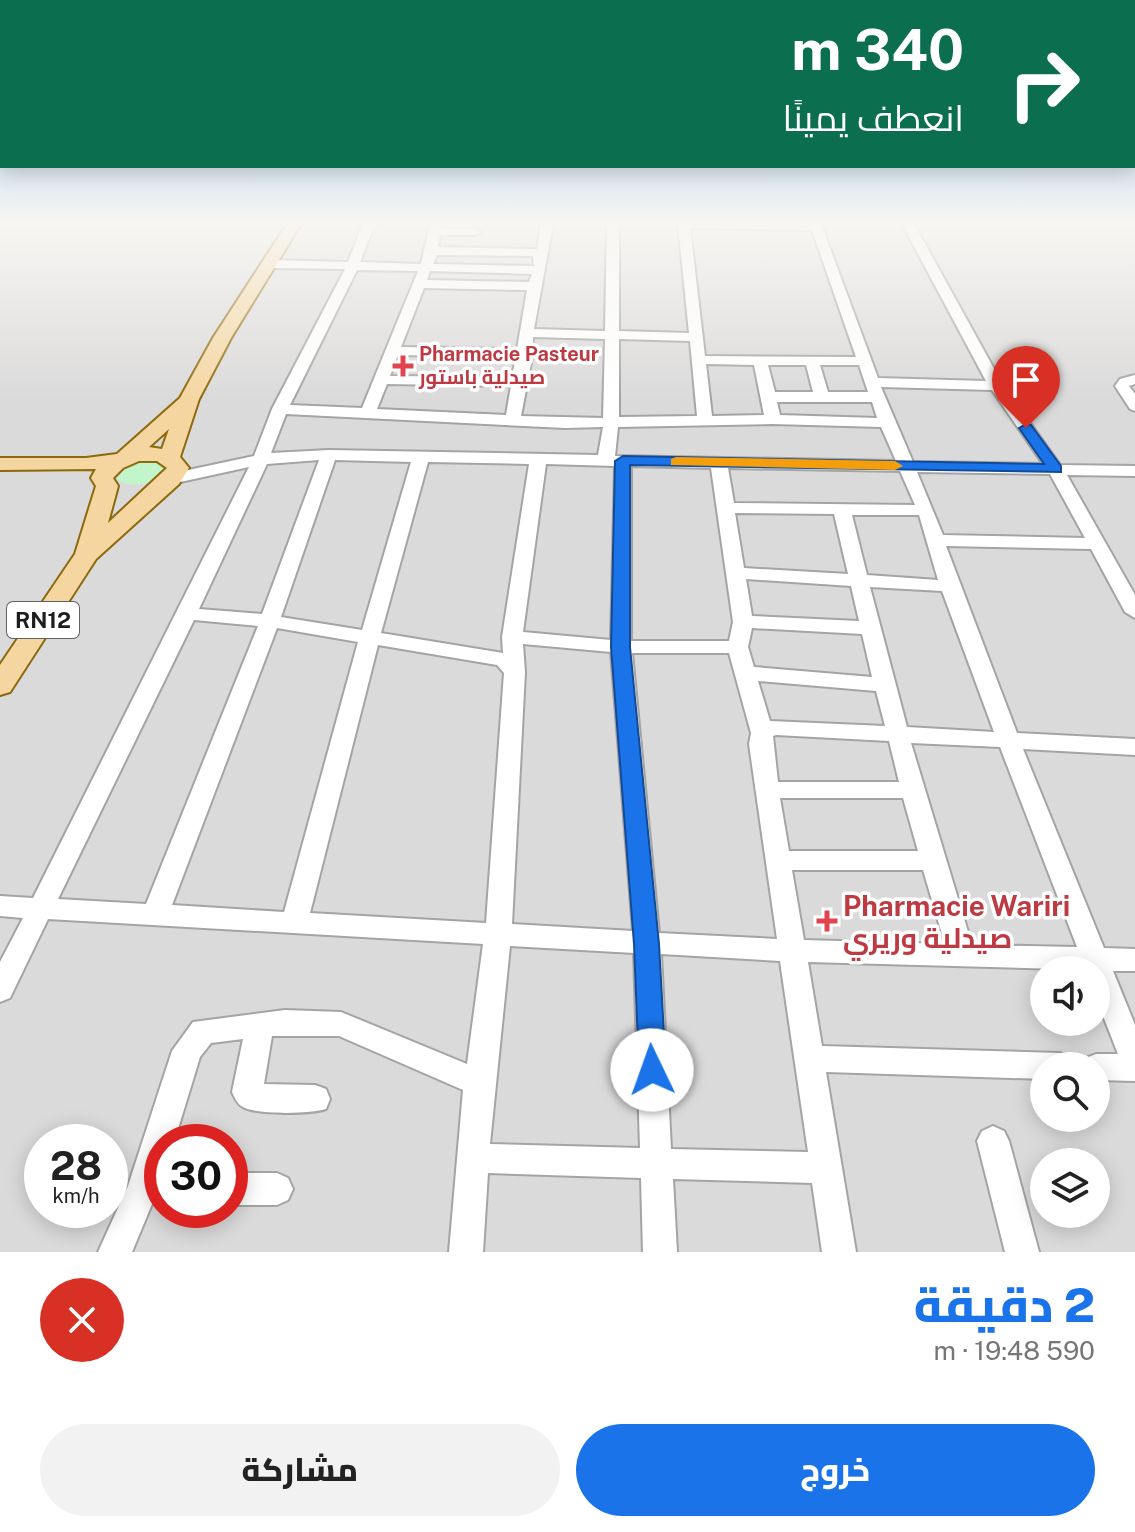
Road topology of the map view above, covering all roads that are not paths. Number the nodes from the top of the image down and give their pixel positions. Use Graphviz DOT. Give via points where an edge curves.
graph roads {
  1 [pos="258,282"];
  2 [pos="345,282"];
  3 [pos="535,282"];
  4 [pos="612,282"];
  5 [pos="690,282"];
  6 [pos="836,282"];
  7 [pos="940,282"];
  8 [pos="417,284"];
  9 [pos="534,286"];
  10 [pos="528,333"];
  11 [pos="612,336"];
  12 [pos="696,337"];
  13 [pos="393,351"];
  14 [pos="526,353"];
  15 [pos="699,360"];
  16 [pos="760,361"];
  17 [pos="812,361"];
  18 [pos="865,361"];
  19 [pos="1135,379"];
  20 [pos="380,380"];
  21 [pos="519,382"];
  22 [pos="996,386"];
  23 [pos="875,390"];
  24 [pos="769,397"];
  25 [pos="822,397"];
  26 [pos="189,399"];
  27 [pos="445,399"];
  28 [pos="1135,406"];
  29 [pos="280,409"];
  30 [pos="368,413"];
  31 [pos="773,419"];
  32 [pos="513,420"];
  33 [pos="705,421"];
  34 [pos="611,422"];
  35 [pos="887,423"];
  36 [pos="329,455"];
  37 [pos="421,457"];
  38 [pos="261,459"];
  39 [pos="121,460"];
  40 [pos="538,460"];
  41 [pos="614,460"];
  42 [pos="719,463"];
  43 [pos="0,464"];
  44 [pos="907,466"];
  45 [pos="1055,469"];
  46 [pos="168,470"];
  47 [pos="1135,471"];
  48 [pos="0,475"];
  49 [pos="105,485"];
  50 [pos="724,508"];
  51 [pos="842,509"];
  52 [pos="926,510"];
  53 [pos="936,540"];
  54 [pos="1098,544"];
  55 [pos="87,554"];
  56 [pos="736,573"];
  57 [pos="859,580"];
  58 [pos="950,586"];
  59 [pos="1135,612"];
  60 [pos="187,614"];
  61 [pos="269,621"];
  62 [pos="743,622"];
  63 [pos="872,628"];
  64 [pos="512,637"];
  65 [pos="369,639"];
  66 [pos="621,647"];
  67 [pos="738,647"];
  68 [pos="515,672"];
  69 [pos="744,673"];
  70 [pos="885,685"];
  71 [pos="0,686"];
  72 [pos="762,733"];
  73 [pos="898,733"];
  74 [pos="1008,740"];
  75 [pos="1135,747"];
  76 [pos="767,790"];
  77 [pos="913,790"];
  78 [pos="780,860"];
  79 [pos="932,861"];
  80 [pos="0,906"];
  81 [pos="43,908"];
  82 [pos="155,915"];
  83 [pos="294,924"];
  84 [pos="498,935"];
  85 [pos="647,944"];
  86 [pos="791,951"];
  87 [pos="962,955"];
  88 [pos="1094,956"];
  89 [pos="1030,957"];
  90 [pos="1110,959"];
  91 [pos="1135,960"];
  92 [pos="0,990"];
  93 [pos="1110,997"];
  94 [pos="260,1024"];
  95 [pos="808,1059"];
  96 [pos="1135,1061"];
  97 [pos="1030,1065"];
  98 [pos="1110,1067"];
  99 [pos="1135,1068"];
  100 [pos="479,1083"];
  101 [pos="315,1099"];
  102 [pos="168,1124"];
  103 [pos="993,1141"];
  104 [pos="473,1158"];
  105 [pos="656,1165"];
  106 [pos="826,1168"];
  107 [pos="248,1189"];
  108 [pos="277,1189"];
  109 [pos="144,1203"];
  110 [pos="115,1252"];
  111 [pos="466,1252"];
  112 [pos="660,1252"];
  113 [pos="839,1252"];
  114 [pos="1022,1252"];
  1 -- 26 [label="main road, RN12"];
  2 -- 29 [label="street"];
  3 -- 9 [label="street"];
  4 -- 11 [label="street"];
  5 -- 12 [label="street"];
  6 -- 18 [label="street"];
  7 -- 22 [label="street"];
  8 -- 9 [label="street"];
  8 -- 13 [label="street"];
  9 -- 10 [label="street"];
  10 -- 11 [label="street"];
  10 -- 14 [label="street"];
  11 -- 12 [label="street"];
  11 -- 34 [label="street"];
  12 -- 15 [label="street"];
  13 -- 14 [label="street"];
  13 -- 20 [label="street"];
  14 -- 21 [label="street"];
  15 -- 16 [label="street"];
  15 -- 33 [label="street"];
  16 -- 17 [label="street"];
  16 -- 24 [label="street"];
  17 -- 18 [label="street"];
  17 -- 25 [label="street"];
  18 -- 23 [label="street"];
  19 -- 28 [label="street" via="1122,386"];
  20 -- 27 [label="street"];
  20 -- 30 [label="street"];
  21 -- 27 [label="street"];
  21 -- 32 [label="street"];
  22 -- 23 [label="street"];
  22 -- 45 [label="street"];
  23 -- 25 [label="street"];
  23 -- 35 [label="street"];
  24 -- 25 [label="street"];
  24 -- 31 [label="street"];
  26 -- 39 [label="main road, RN12"];
  26 -- 46 [label="main road, RN12"];
  27 -- 30 [label="street"];
  27 -- 32 [label="street"];
  29 -- 30 [label="street"];
  29 -- 38 [label="street"];
  31 -- 33 [label="street"];
  31 -- 35 [label="street"];
  32 -- 34 [label="street"];
  33 -- 34 [label="street"];
  34 -- 41 [label="street"];
  35 -- 44 [label="street"];
  36 -- 37 [label="street"];
  36 -- 38 [label="street"];
  36 -- 61 [label="street"];
  37 -- 40 [label="street"];
  37 -- 65 [label="street"];
  38 -- 46 [label="street"];
  38 -- 60 [label="street"];
  39 -- 43 [label="main road"];
  39 -- 46 [label="main road" via="148,455"];
  39 -- 49 [label="main road, RN12" via="103,474"];
  40 -- 41 [label="street"];
  40 -- 64 [label="street"];
  41 -- 42 [label="street"];
  41 -- 66 [label="street"];
  42 -- 44 [label="street"];
  42 -- 50 [label="street"];
  44 -- 45 [label="street"];
  44 -- 52 [label="street"];
  45 -- 47 [label="street"];
  45 -- 54 [label="street"];
  46 -- 49 [label="main road" via="139,491"];
  46 -- 55 [label="main road, RN12"];
  48 -- 49 [label="main road"];
  49 -- 55 [label="main road, RN12"];
  50 -- 51 [label="street"];
  50 -- 56 [label="street"];
  51 -- 52 [label="street"];
  51 -- 57 [label="street"];
  52 -- 53 [label="street"];
  53 -- 54 [label="street"];
  53 -- 58 [label="street"];
  54 -- 59 [label="street"];
  55 -- 71 [label="main road, RN12"];
  56 -- 57 [label="street"];
  56 -- 62 [label="street"];
  57 -- 58 [label="street"];
  57 -- 63 [label="street"];
  58 -- 74 [label="street"];
  60 -- 61 [label="street"];
  60 -- 81 [label="street"];
  61 -- 65 [label="street"];
  61 -- 82 [label="street"];
  62 -- 63 [label="street"];
  62 -- 67 [label="street"];
  63 -- 70 [label="street"];
  64 -- 66 [label="street"];
  64 -- 68 [label="street"];
  65 -- 68 [label="street" via="504,660"];
  65 -- 83 [label="street"];
  66 -- 67 [label="street"];
  66 -- 85 [label="street"];
  67 -- 69 [label="street"];
  68 -- 84 [label="street"];
  69 -- 70 [label="street"];
  69 -- 72 [label="street"];
  70 -- 73 [label="street"];
  72 -- 73 [label="street" via="776,728"];
  72 -- 76 [label="street"];
  73 -- 74 [label="street"];
  73 -- 77 [label="street"];
  74 -- 75 [label="street"];
  74 -- 88 [label="street"];
  76 -- 77 [label="street"];
  76 -- 78 [label="street"];
  77 -- 79 [label="street"];
  78 -- 79 [label="street"];
  78 -- 86 [label="street"];
  79 -- 87 [label="street"];
  80 -- 81 [label="street"];
  81 -- 82 [label="street"];
  81 -- 92 [label="street"];
  82 -- 83 [label="street"];
  83 -- 84 [label="street"];
  84 -- 85 [label="street"];
  84 -- 100 [label="street"];
  85 -- 86 [label="street"];
  85 -- 105 [label="street"];
  86 -- 87 [label="street"];
  86 -- 95 [label="street"];
  87 -- 89 [label="street"];
  90 -- 91 [label="street"];
  93 -- 96 [label="street"];
  94 -- 100 [label="street" via="341,1024"];
  94 -- 101 [label="street" via="247,1092 252,1097"];
  94 -- 102 [label="street" via="198,1035 187,1051"];
  95 -- 97 [label="street"];
  95 -- 106 [label="street"];
  98 -- 99 [label="street"];
  100 -- 104 [label="street"];
  103 -- 114 [label="street"];
  104 -- 105 [label="street"];
  104 -- 111 [label="street"];
  105 -- 106 [label="street"];
  105 -- 112 [label="street"];
  106 -- 113 [label="street"];
  107 -- 108 [label="street"];
  109 -- 110 [label="street"];
}
